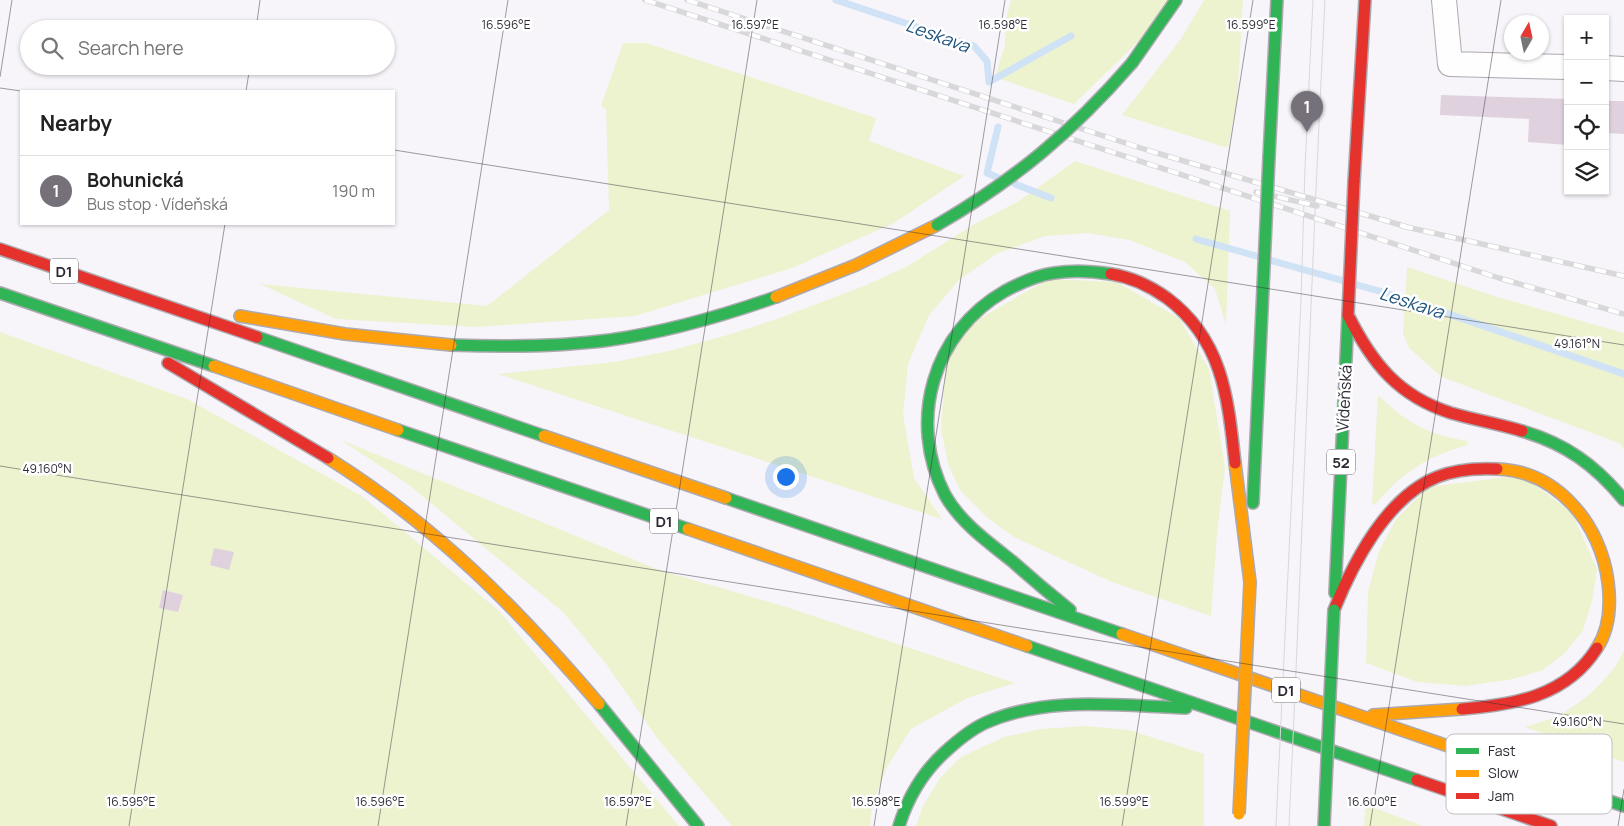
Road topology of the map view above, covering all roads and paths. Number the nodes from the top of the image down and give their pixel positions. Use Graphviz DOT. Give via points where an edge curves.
graph roads {
  1 [pos="1176,0"];
  2 [pos="1277,0"];
  3 [pos="1365,0"];
  4 [pos="1444,0"];
  5 [pos="1564,67"];
  6 [pos="1609,68"];
  7 [pos="1624,69"];
  8 [pos="0,249"];
  9 [pos="0,293"];
  10 [pos="128,293"];
  11 [pos="1348,315"];
  12 [pos="117,333"];
  13 [pos="1624,500"];
  14 [pos="1250,582"];
  15 [pos="1334,610"];
  16 [pos="1082,620"];
  17 [pos="1210,709"];
  18 [pos="1362,715"];
  19 [pos="1446,744"];
  20 [pos="1446,790"];
  21 [pos="1612,802"];
  22 [pos="1624,806"];
  23 [pos="1510,814"];
  24 [pos="1516,814"];
  25 [pos="1237,822"];
  26 [pos="698,826"];
  27 [pos="899,826"];
  28 [pos="1324,826"];
  29 [pos="1523,826"];
  30 [pos="1551,826"];
  1 -- 10 [label="highway, bridge" via="1132,63 1084,118 1029,166 969,208 855,265 712,317 610,339 549,345 463,347 294,327"];
  2 -- 14 [label="highway, bridge"];
  3 -- 11 [label="highway, Vídeňská / 52, bridge"];
  4 -- 5 [label="street" via="1450,64"];
  6 -- 7 [label="street"];
  8 -- 10 [label="highway, D1"];
  9 -- 12 [label="highway, D1"];
  10 -- 16 [label="highway, D1"];
  11 -- 13 [label="highway" via="1370,354 1415,398 1448,412 1531,433 1567,448 1598,471"];
  11 -- 15 [label="highway, Vídeňská / 52"];
  12 -- 17 [label="highway, D1"];
  12 -- 26 [label="highway" via="355,474 423,525 515,609"];
  14 -- 16 [label="highway" via="1226,398 1215,360 1197,326 1171,300 1134,279 1089,270 1055,271 1004,290 980,306 962,324 936,371 928,429 931,456 939,482 958,512 972,528"];
  14 -- 25 [label="highway, bridge"];
  15 -- 18 [label="highway" via="1355,562 1385,519 1426,482 1463,469 1502,468 1556,486 1585,510 1597,525 1612,561 1615,580 1612,617 1596,651 1567,680 1534,697 1515,702 1475,708"];
  15 -- 28 [label="highway, Vídeňská / 52, bridge"];
  16 -- 18 [label="highway, D1"];
  17 -- 20 [label="highway, D1"];
  17 -- 27 [label="highway" via="1066,706 1009,714 985,723 934,762 910,798"];
  18 -- 19 [label="highway, D1"];
  21 -- 22 [label="highway, D1"];
  23 -- 29 [label="highway"];
  24 -- 30 [label="highway, D1"];
}
